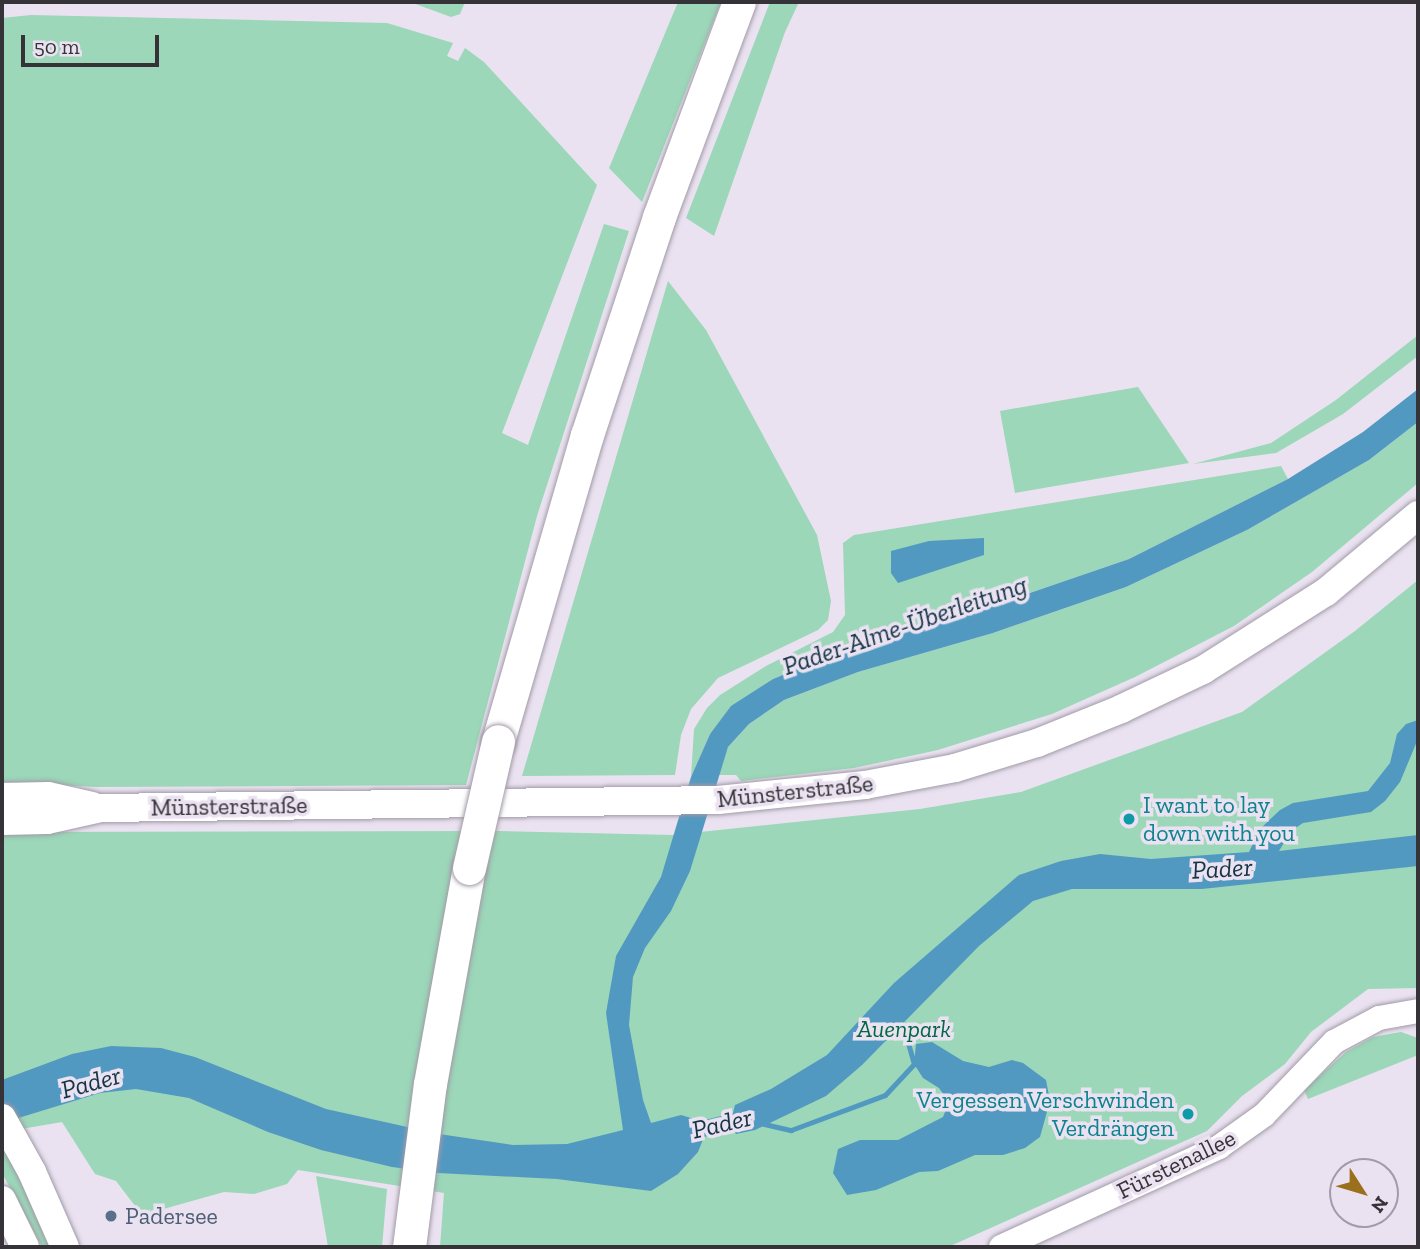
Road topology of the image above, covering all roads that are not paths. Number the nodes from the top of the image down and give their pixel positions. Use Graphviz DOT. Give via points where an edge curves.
graph roads {
  1 [pos="739,2"];
  2 [pos="1418,515"];
  3 [pos="2,797"];
  4 [pos="101,808"];
  5 [pos="2,821"];
  6 [pos="1418,1011"];
  7 [pos="2,1118"];
  8 [pos="2,1200"];
  9 [pos="410,1232"];
  10 [pos="25,1247"];
  11 [pos="65,1247"];
  12 [pos="1001,1247"];
  1 -- 9 [label="highway, bridge" via="655,231 546,567 498,741 469,867 430,1084"];
  2 -- 4 [label="main road, Münsterstraße" via="1326,592 1203,670 1049,738 955,768 865,785 718,800"];
  3 -- 4 [label="main road, Münsterstraße" via="48,796"];
  4 -- 5 [label="main road, Münsterstraße" via="47,820"];
  6 -- 12 [label="street, Fürstenallee" via="1379,1018 1322,1051 1264,1115 1219,1147"];
  7 -- 11 [label="main road"];
  8 -- 10 [label="main road"];
}
